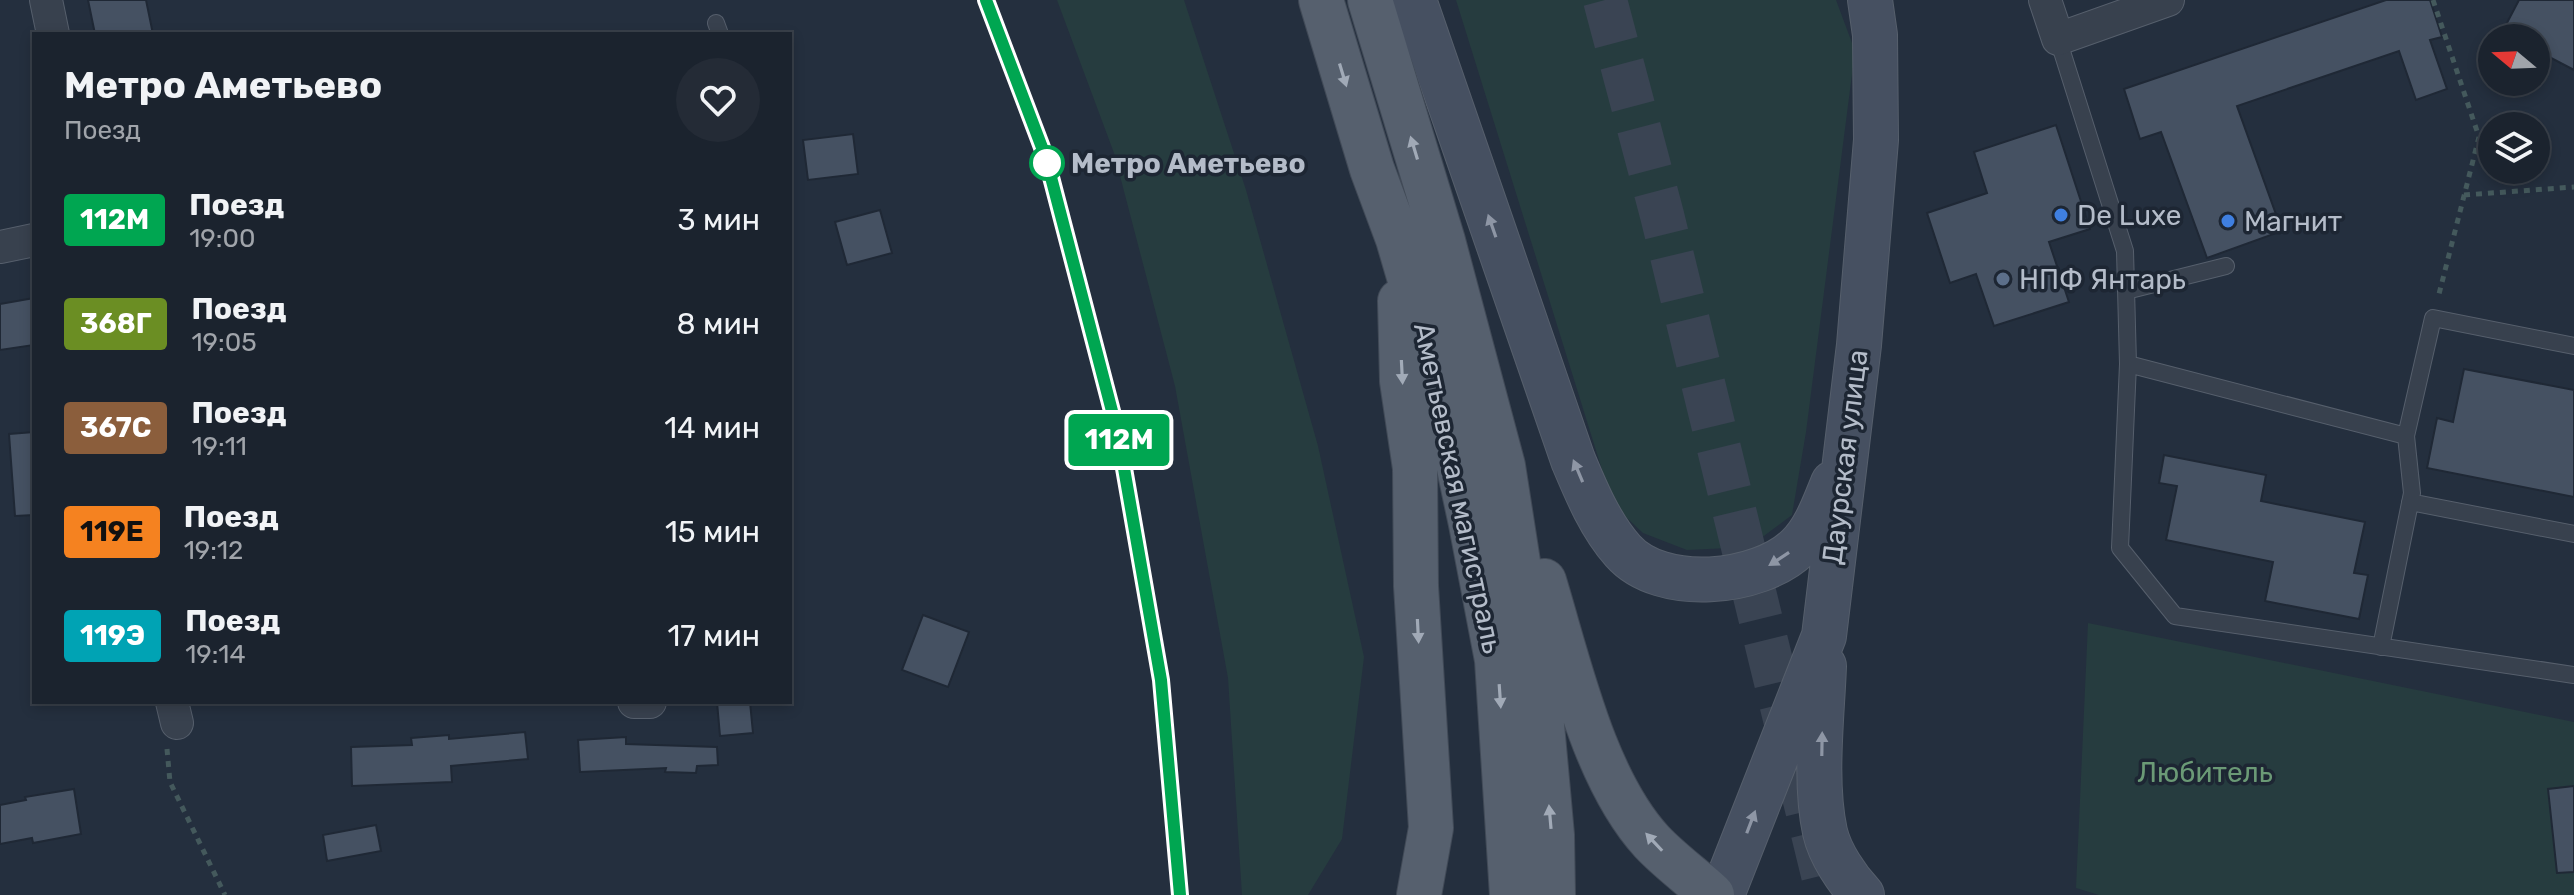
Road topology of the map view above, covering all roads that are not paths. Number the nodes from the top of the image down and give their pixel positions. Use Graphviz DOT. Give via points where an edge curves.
graph roads {
  1 [pos="46,0"];
  2 [pos="1321,0"];
  3 [pos="1370,0"];
  4 [pos="1414,0"];
  5 [pos="1870,0"];
  6 [pos="2045,0"];
  7 [pos="2168,0"];
  8 [pos="53,32"];
  9 [pos="2058,39"];
  10 [pos="1398,239"];
  11 [pos="32,240"];
  12 [pos="0,247"];
  13 [pos="2226,266"];
  14 [pos="2126,291"];
  15 [pos="2574,346"];
  16 [pos="2128,364"];
  17 [pos="2406,436"];
  18 [pos="1846,447"];
  19 [pos="1503,466"];
  20 [pos="2410,502"];
  21 [pos="2574,534"];
  22 [pos="1824,636"];
  23 [pos="2381,647"];
  24 [pos="2574,675"];
  25 [pos="1419,895"];
  26 [pos="1512,895"];
  27 [pos="1553,895"];
  28 [pos="1712,895"];
  29 [pos="1722,895"];
  30 [pos="1862,895"];
  1 -- 8 [label="street"];
  2 -- 10 [label="main road, Аметьевская магистраль, one-way"];
  19 -- 3 [label="main road, Аметьевская магистраль, one-way" via="1443,241"];
  18 -- 4 [label="street, one-way" via="1821,513 1798,547 1761,571 1734,578 1658,574 1624,553 1592,504 1573,460"];
  5 -- 18 [label="street, Даурская улица" via="1876,140"];
  6 -- 9 [label="street"];
  7 -- 9 [label="street"];
  9 -- 14 [label="lane" via="2125,251"];
  10 -- 25 [label="main road, one-way" via="1402,381 1415,468 1416,586 1431,828"];
  10 -- 26 [label="main road, Аметьевская магистраль, one-way" via="1443,393 1497,660"];
  11 -- 12 [label="street"];
  13 -- 14 [label="lane"];
  14 -- 16 [label="lane"];
  15 -- 17 [label="lane" via="2433,318"];
  16 -- 17 [label="lane"];
  16 -- 23 [label="lane" via="2120,548 2175,616"];
  17 -- 20 [label="lane"];
  18 -- 22 [label="street, Даурская улица"];
  27 -- 19 [label="main road, Аметьевская магистраль, one-way" via="1540,703"];
  28 -- 19 [label="main road, one-way" via="1651,841 1611,782"];
  20 -- 21 [label="lane"];
  20 -- 23 [label="lane"];
  29 -- 22 [label="street, Даурская улица, one-way"];
  30 -- 22 [label="street, one-way" via="1825,835"];
  23 -- 24 [label="lane"];
}
